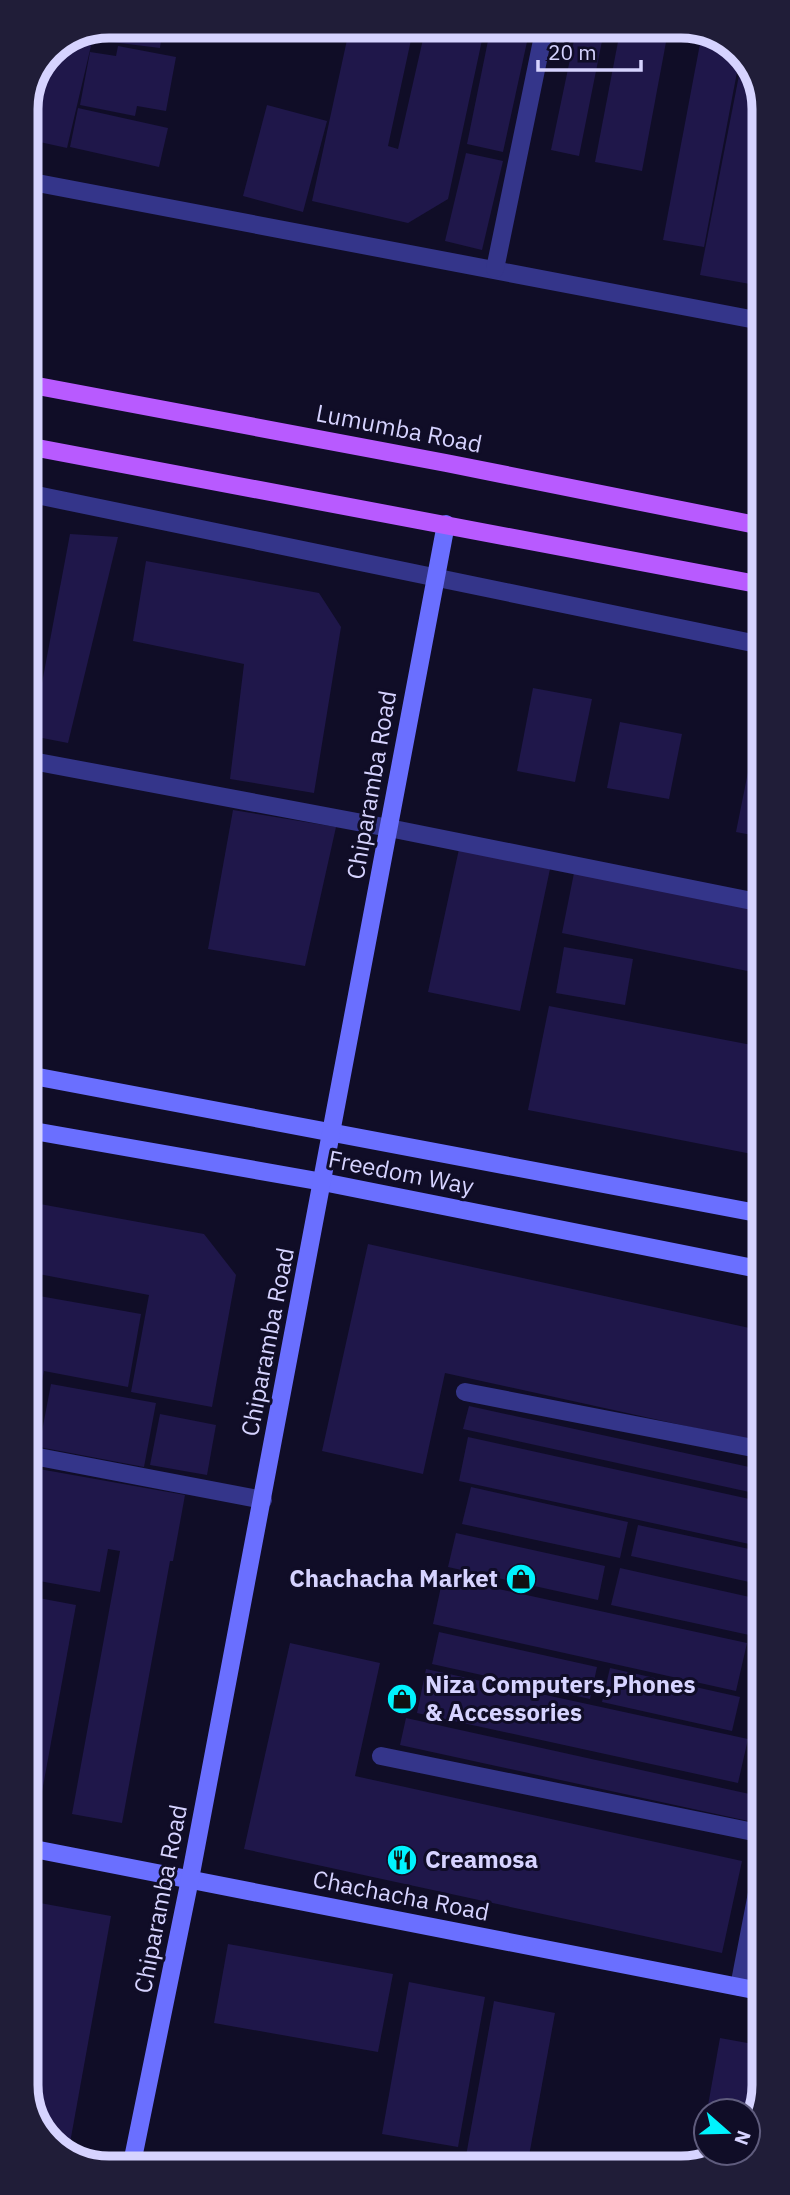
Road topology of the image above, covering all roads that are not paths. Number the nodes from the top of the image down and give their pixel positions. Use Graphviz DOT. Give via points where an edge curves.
graph roads {
  1 [pos="542,39"];
  2 [pos="39,182"];
  3 [pos="495,270"];
  4 [pos="752,319"];
  5 [pos="39,386"];
  6 [pos="39,448"];
  7 [pos="39,495"];
  8 [pos="446,524"];
  9 [pos="752,524"];
  10 [pos="435,577"];
  11 [pos="752,583"];
  12 [pos="752,643"];
  13 [pos="39,762"];
  14 [pos="389,828"];
  15 [pos="752,900"];
  16 [pos="39,1077"];
  17 [pos="333,1131"];
  18 [pos="38,1132"];
  19 [pos="323,1182"];
  20 [pos="752,1211"];
  21 [pos="752,1268"];
  22 [pos="465,1392"];
  23 [pos="752,1448"];
  24 [pos="38,1457"];
  25 [pos="262,1500"];
  26 [pos="381,1756"];
  27 [pos="752,1832"];
  28 [pos="38,1850"];
  29 [pos="190,1879"];
  30 [pos="752,1920"];
  31 [pos="739,1987"];
  32 [pos="752,1990"];
  33 [pos="133,2156"];
  1 -- 3 [label="street"];
  2 -- 3 [label="street"];
  3 -- 4 [label="street"];
  5 -- 9 [label="main road, Lumumba Road"];
  6 -- 8 [label="main road"];
  7 -- 10 [label="street"];
  8 -- 10 [label="street, Chiparamba Road"];
  8 -- 11 [label="main road"];
  10 -- 12 [label="street"];
  10 -- 14 [label="street, Chiparamba Road"];
  13 -- 14 [label="street"];
  14 -- 15 [label="street"];
  14 -- 17 [label="street, Chiparamba Road"];
  16 -- 17 [label="street, Freedom Way"];
  17 -- 19 [label="street, Chiparamba Road"];
  17 -- 20 [label="street, Freedom Way"];
  18 -- 19 [label="street, Freedom Way"];
  19 -- 21 [label="street, Freedom Way"];
  19 -- 25 [label="street, Chiparamba Road"];
  22 -- 23 [label="street"];
  24 -- 25 [label="street"];
  25 -- 29 [label="street, Chiparamba Road"];
  26 -- 27 [label="street"];
  28 -- 29 [label="street, Chachacha Road"];
  29 -- 31 [label="street, Chachacha Road"];
  29 -- 33 [label="street, Chiparamba Road"];
  30 -- 31 [label="street"];
  31 -- 32 [label="street, Chachacha Road"];
}
